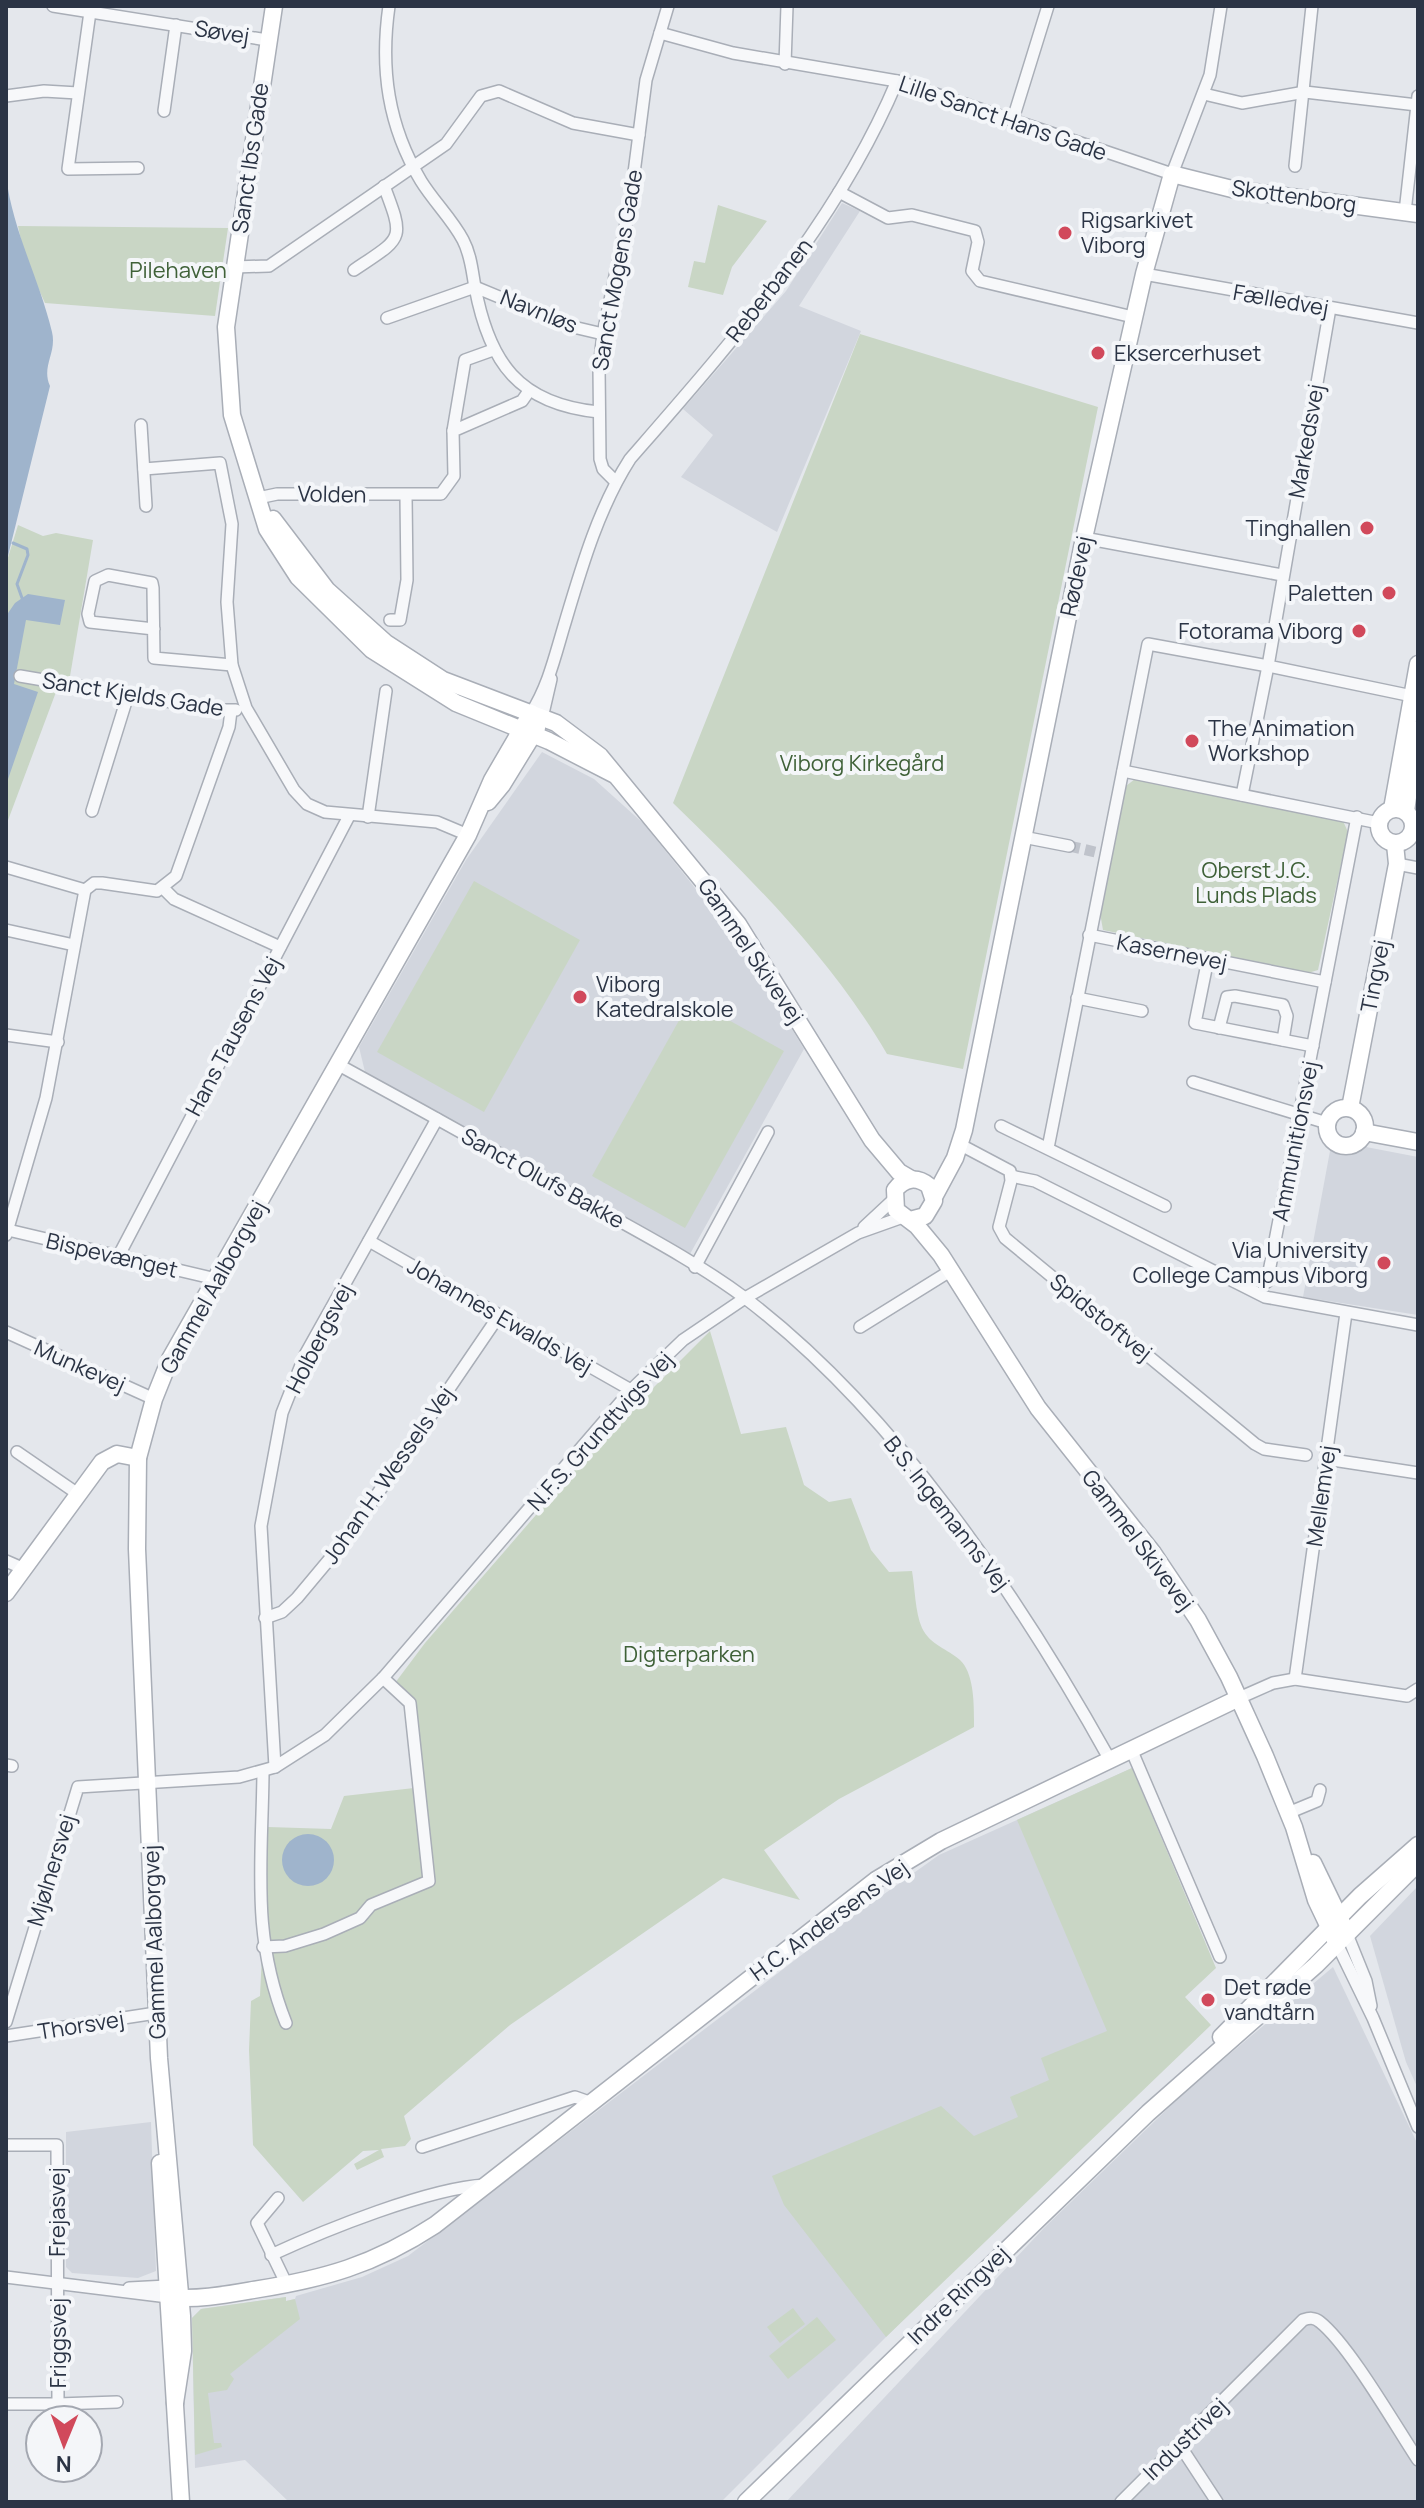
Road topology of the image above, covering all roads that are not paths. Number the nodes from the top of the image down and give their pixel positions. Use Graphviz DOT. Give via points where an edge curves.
graph roads {
  1 [pos="53,6"];
  2 [pos="274,6"];
  3 [pos="389,6"];
  4 [pos="668,6"];
  5 [pos="787,6"];
  6 [pos="1048,6"];
  7 [pos="1221,6"];
  8 [pos="1312,6"];
  9 [pos="90,12"];
  10 [pos="176,25"];
  11 [pos="660,33"];
  12 [pos="267,40"];
  13 [pos="785,64"];
  14 [pos="897,81"];
  15 [pos="1305,92"];
  16 [pos="78,93"];
  17 [pos="1204,94"];
  18 [pos="6,96"];
  19 [pos="1417,100"];
  20 [pos="164,111"];
  21 [pos="1013,119"];
  22 [pos="639,135"];
  23 [pos="413,165"];
  24 [pos="1295,166"];
  25 [pos="138,168"];
  26 [pos="1172,174"];
  27 [pos="384,186"];
  28 [pos="839,192"];
  29 [pos="1412,213"];
  30 [pos="234,267"];
  31 [pos="354,270"];
  32 [pos="1144,274"];
  33 [pos="475,287"];
  34 [pos="1330,308"];
  35 [pos="1133,317"];
  36 [pos="387,318"];
  37 [pos="1418,323"];
  38 [pos="603,334"];
  39 [pos="493,350"];
  40 [pos="529,391"];
  41 [pos="599,412"];
  42 [pos="141,425"];
  43 [pos="453,431"];
  44 [pos="144,469"];
  45 [pos="616,482"];
  46 [pos="406,496"];
  47 [pos="258,498"];
  48 [pos="146,506"];
  49 [pos="1084,538"];
  50 [pos="1282,575"];
  51 [pos="390,620"];
  52 [pos="154,629"];
  53 [pos="1418,664"];
  54 [pos="232,665"];
  55 [pos="1268,666"];
  56 [pos="20,676"];
  57 [pos="386,691"];
  58 [pos="128,695"];
  59 [pos="1415,696"];
  60 [pos="246,708"];
  61 [pos="231,711"];
  62 [pos="536,715"];
  63 [pos="1418,729"];
  64 [pos="526,732"];
  65 [pos="1123,771"];
  66 [pos="613,774"];
  67 [pos="1242,795"];
  68 [pos="1399,810"];
  69 [pos="92,811"];
  70 [pos="349,816"];
  71 [pos="368,817"];
  72 [pos="1357,817"];
  73 [pos="1379,823"];
  74 [pos="468,835"];
  75 [pos="1023,837"];
  76 [pos="1395,844"];
  77 [pos="1069,846"];
  78 [pos="1397,864"];
  79 [pos="6,867"];
  80 [pos="1418,868"];
  81 [pos="164,889"];
  82 [pos="85,890"];
  83 [pos="6,930"];
  84 [pos="1089,935"];
  85 [pos="74,945"];
  86 [pos="280,947"];
  87 [pos="1208,959"];
  88 [pos="1325,982"];
  89 [pos="1077,998"];
  90 [pos="1142,1011"];
  91 [pos="1219,1028"];
  92 [pos="6,1035"];
  93 [pos="1283,1040"];
  94 [pos="58,1042"];
  95 [pos="1313,1046"];
  96 [pos="337,1064"];
  97 [pos="1193,1082"];
  98 [pos="1350,1108"];
  99 [pos="1299,1117"];
  100 [pos="437,1119"];
  101 [pos="1327,1123"];
  102 [pos="1001,1126"];
  103 [pos="768,1132"];
  104 [pos="1364,1132"];
  105 [pos="872,1140"];
  106 [pos="1418,1142"];
  107 [pos="959,1144"];
  108 [pos="1048,1148"];
  109 [pos="1011,1176"];
  110 [pos="917,1180"];
  111 [pos="6,1183"];
  112 [pos="20,1186"];
  113 [pos="893,1197"];
  114 [pos="932,1205"];
  115 [pos="1165,1206"];
  116 [pos="907,1218"];
  117 [pos="7,1232"];
  118 [pos="858,1233"];
  119 [pos="369,1241"];
  120 [pos="941,1255"];
  121 [pos="118,1257"];
  122 [pos="695,1267"];
  123 [pos="950,1271"];
  124 [pos="216,1279"];
  125 [pos="1267,1282"];
  126 [pos="745,1298"];
  127 [pos="1346,1313"];
  128 [pos="498,1317"];
  129 [pos="1418,1325"];
  130 [pos="860,1327"];
  131 [pos="6,1332"];
  132 [pos="631,1390"];
  133 [pos="154,1399"];
  134 [pos="17,1452"];
  135 [pos="1306,1455"];
  136 [pos="138,1458"];
  137 [pos="1326,1459"];
  138 [pos="1418,1473"];
  139 [pos="78,1494"];
  140 [pos="6,1561"];
  141 [pos="22,1568"];
  142 [pos="6,1593"];
  143 [pos="265,1618"];
  144 [pos="383,1678"];
  145 [pos="1295,1679"];
  146 [pos="1416,1691"];
  147 [pos="1239,1698"];
  148 [pos="1131,1749"];
  149 [pos="1110,1760"];
  150 [pos="275,1767"];
  151 [pos="263,1773"];
  152 [pos="147,1782"];
  153 [pos="1320,1790"];
  154 [pos="1291,1820"];
  155 [pos="1418,1845"];
  156 [pos="1418,1863"];
  157 [pos="1334,1922"];
  158 [pos="1342,1939"];
  159 [pos="263,1947"];
  160 [pos="1220,1957"];
  161 [pos="156,2013"];
  162 [pos="6,2022"];
  163 [pos="286,2023"];
  164 [pos="6,2036"];
  165 [pos="592,2103"];
  166 [pos="1148,2113"];
  167 [pos="1418,2127"];
  168 [pos="6,2145"];
  169 [pos="422,2147"];
  170 [pos="485,2185"];
  171 [pos="278,2198"];
  172 [pos="271,2255"];
  173 [pos="6,2277"];
  174 [pos="57,2282"];
  175 [pos="287,2285"];
  176 [pos="174,2292"];
  177 [pos="117,2402"];
  178 [pos="58,2404"];
  179 [pos="1179,2444"];
  180 [pos="1418,2460"];
  181 [pos="771,2480"];
  182 [pos="181,2502"];
  183 [pos="746,2502"];
  184 [pos="753,2502"];
  185 [pos="1121,2502"];
  186 [pos="1217,2502"];
  1 -- 9 [label="street, Søvej"];
  2 -- 12 [label="street, Sanct Ibs Gade"];
  3 -- 23 [label="street" via="383,61 387,97"];
  4 -- 11 [label="street, Sanct Mogens Gade"];
  5 -- 13 [label="street"];
  6 -- 21 [label="street"];
  7 -- 17 [label="street"];
  8 -- 15 [label="street"];
  9 -- 10 [label="street, Søvej"];
  9 -- 16 [label="street"];
  10 -- 12 [label="street, Søvej"];
  10 -- 20 [label="street, Søvej"];
  11 -- 13 [label="street, Lille Sanct Hans Gade"];
  11 -- 22 [label="street, Sanct Mogens Gade" via="646,80"];
  12 -- 30 [label="street, Sanct Ibs Gade"];
  13 -- 14 [label="street, Lille Sanct Hans Gade"];
  14 -- 21 [label="street, Lille Sanct Hans Gade"];
  14 -- 28 [label="street, Reberbanen"];
  15 -- 17 [label="street" via="1242,103"];
  15 -- 19 [label="street"];
  15 -- 24 [label="street"];
  16 -- 18 [label="street"];
  16 -- 25 [label="street" via="68,169"];
  17 -- 26 [label="street"];
  19 -- 29 [label="street"];
  21 -- 26 [label="street, Lille Sanct Hans Gade"];
  22 -- 23 [label="street" via="573,123 489,91 446,144"];
  22 -- 38 [label="street, Sanct Mogens Gade"];
  23 -- 27 [label="street"];
  23 -- 33 [label="street" via="464,242"];
  26 -- 29 [label="street, Skottenborg" via="1232,189"];
  26 -- 32 [label="street, Rødevej"];
  27 -- 30 [label="street" via="269,266"];
  27 -- 31 [label="street" via="399,227 395,240"];
  28 -- 35 [label="street" via="888,218 912,215 975,231 972,271 980,281"];
  28 -- 45 [label="street, Reberbanen" via="800,255"];
  30 -- 47 [label="street, Sanct Ibs Gade" via="227,369 232,415"];
  32 -- 34 [label="street, Fælledvej"];
  32 -- 35 [label="street, Rødevej"];
  33 -- 36 [label="street"];
  33 -- 38 [label="street, Navnløs" via="569,326"];
  33 -- 39 [label="street"];
  34 -- 37 [label="street, Fælledvej"];
  34 -- 50 [label="street, Markedsvej"];
  35 -- 49 [label="street, Rødevej"];
  38 -- 41 [label="street, Sanct Mogens Gade"];
  39 -- 40 [label="street"];
  39 -- 43 [label="street, Volden" via="465,360"];
  40 -- 41 [label="street" via="548,402"];
  40 -- 43 [label="street" via="522,401"];
  41 -- 45 [label="street, Sanct Mogens Gade" via="600,459"];
  42 -- 44 [label="street"];
  43 -- 46 [label="street, Volden" via="450,486 441,494"];
  44 -- 48 [label="street"];
  44 -- 54 [label="street, Sanct Kjelds Gade" via="220,463 231,517 227,602"];
  45 -- 62 [label="street" via="585,559"];
  46 -- 47 [label="street, Volden"];
  46 -- 51 [label="street" via="407,580 400,620"];
  47 -- 62 [label="street, Sanct Ibs Gade" via="327,590 386,643 443,680"];
  47 -- 64 [label="street, Sanct Ibs Gade" via="280,552 343,625 431,689"];
  49 -- 50 [label="street"];
  49 -- 75 [label="street, Rødevej"];
  50 -- 55 [label="street, Markedsvej"];
  52 -- 52 [label="street" via="90,622 95,581 108,575 152,583"];
  52 -- 54 [label="street" via="154,658"];
  53 -- 59 [label="street"];
  54 -- 60 [label="street, Sanct Kjelds Gade"];
  55 -- 59 [label="street"];
  55 -- 65 [label="street, Kasernevej" via="1148,644"];
  55 -- 67 [label="street"];
  56 -- 58 [label="street, Sanct Kjelds Gade"];
  57 -- 71 [label="street"];
  58 -- 61 [label="street, Sanct Kjelds Gade"];
  58 -- 69 [label="street"];
  59 -- 68 [label="street"];
  60 -- 61 [label="street, Sanct Kjelds Gade"];
  60 -- 70 [label="street, Sanct Kjelds Gade" via="307,804"];
  61 -- 81 [label="street" via="185,853"];
  62 -- 64 [label="street, Gammel Aalborgvej"];
  62 -- 66 [label="street, Gammel Skivevej" via="579,738"];
  63 -- 68 [label="street"];
  64 -- 66 [label="street, Gammel Skivevej"];
  64 -- 74 [label="street, Gammel Aalborgvej" via="492,780"];
  65 -- 67 [label="street"];
  65 -- 84 [label="street, Kasernevej" via="1100,853"];
  66 -- 105 [label="street, Gammel Skivevej" via="738,924"];
  67 -- 72 [label="street"];
  68 -- 73 [label="street" via="1384,814"];
  68 -- 76 [label="street" via="1414,823 1413,833"];
  70 -- 71 [label="street, Sanct Kjelds Gade"];
  70 -- 86 [label="street, Hans Tausens Vej"];
  71 -- 74 [label="street, Sanct Kjelds Gade" via="437,822"];
  72 -- 73 [label="street"];
  72 -- 88 [label="street, Ammunitionsvej"];
  73 -- 76 [label="street" via="1384,839"];
  74 -- 96 [label="street, Gammel Aalborgvej"];
  75 -- 77 [label="street"];
  75 -- 107 [label="street, Rødevej"];
  76 -- 78 [label="street, Tingvej"];
  78 -- 80 [label="street"];
  78 -- 98 [label="street, Tingvej"];
  79 -- 82 [label="street"];
  81 -- 82 [label="street" via="150,892 94,883"];
  81 -- 86 [label="street" via="174,899"];
  82 -- 85 [label="street"];
  83 -- 85 [label="street"];
  84 -- 87 [label="street, Kasernevej"];
  84 -- 89 [label="street"];
  85 -- 94 [label="street"];
  86 -- 121 [label="street, Hans Tausens Vej"];
  87 -- 88 [label="street, Kasernevej"];
  87 -- 91 [label="street" via="1195,1023"];
  88 -- 95 [label="street, Ammunitionsvej"];
  89 -- 90 [label="street"];
  89 -- 108 [label="street"];
  91 -- 93 [label="street, Ammunitionsvej"];
  91 -- 93 [label="street, Ammunitionsvej" via="1227,997 1283,1005"];
  92 -- 94 [label="street"];
  93 -- 95 [label="street, Ammunitionsvej"];
  94 -- 112 [label="street"];
  95 -- 99 [label="street, Ammunitionsvej"];
  96 -- 100 [label="street, Sanct Olufs Bakke"];
  96 -- 124 [label="street, Gammel Aalborgvej"];
  97 -- 99 [label="street"];
  98 -- 101 [label="street" via="1338,1109"];
  98 -- 104 [label="street" via="1362,1117"];
  99 -- 101 [label="street"];
  99 -- 125 [label="street, Ammunitionsvej"];
  100 -- 119 [label="street, Holbergsvej"];
  100 -- 122 [label="street, Sanct Olufs Bakke"];
  101 -- 104 [label="street" via="1329,1135 1342,1145 1357,1142"];
  102 -- 108 [label="street"];
  103 -- 122 [label="street"];
  104 -- 106 [label="street"];
  105 -- 110 [label="street, Gammel Skivevej" via="899,1172"];
  105 -- 113 [label="street, Gammel Skivevej"];
  107 -- 109 [label="street" via="1006,1166"];
  107 -- 110 [label="street, Rødevej" via="933,1175"];
  107 -- 114 [label="street, Rødevej"];
  108 -- 115 [label="street"];
  109 -- 127 [label="street" via="1035,1181 1265,1297"];
  109 -- 135 [label="street, Spidstoftvej" via="1000,1222 1005,1238 1255,1444"];
  110 -- 113 [label="street, Rødevej" via="900,1184"];
  110 -- 114 [label="street, Gammel Skivevej"];
  111 -- 112 [label="street"];
  112 -- 117 [label="street"];
  113 -- 116 [label="street, Gammel Skivevej"];
  113 -- 118 [label="street, N.F.S. Grundtvigs Vej"];
  114 -- 116 [label="street"];
  114 -- 120 [label="street, Gammel Skivevej"];
  116 -- 118 [label="street, N.F.S. Grundtvigs Vej"];
  116 -- 120 [label="street, Gammel Skivevej"];
  117 -- 121 [label="street, Bispevænget"];
  118 -- 126 [label="street, N.F.S. Grundtvigs Vej"];
  119 -- 128 [label="street, Johannes Ewalds Vej"];
  119 -- 143 [label="street, Holbergsvej" via="305,1355 282,1413 261,1526"];
  120 -- 123 [label="street, Gammel Skivevej"];
  121 -- 124 [label="street, Bispevænget"];
  122 -- 126 [label="street, Sanct Olufs Bakke"];
  123 -- 130 [label="street"];
  123 -- 147 [label="street, Gammel Skivevej" via="1038,1408 1177,1587"];
  124 -- 133 [label="street, Gammel Aalborgvej" via="170,1359"];
  126 -- 132 [label="street, N.F.S. Grundtvigs Vej" via="683,1340"];
  126 -- 149 [label="street, B.S. Ingemanns Vej" via="875,1422 949,1512 1018,1607"];
  127 -- 129 [label="street"];
  127 -- 137 [label="street, Mellemvej"];
  128 -- 132 [label="street, Johannes Ewalds Vej"];
  128 -- 143 [label="street, Johan H. Wessels Vej" via="348,1537 297,1598"];
  131 -- 133 [label="street, Munkevej"];
  132 -- 144 [label="street, N.F.S. Grundtvigs Vej"];
  133 -- 136 [label="street, Gammel Aalborgvej"];
  134 -- 139 [label="street"];
  136 -- 139 [label="street" via="108,1457"];
  136 -- 152 [label="street, Gammel Aalborgvej"];
  137 -- 138 [label="street"];
  137 -- 145 [label="street, Mellemvej"];
  139 -- 141 [label="street"];
  140 -- 141 [label="street"];
  141 -- 142 [label="street"];
  143 -- 150 [label="street, Holbergsvej"];
  144 -- 150 [label="street, N.F.S. Grundtvigs Vej" via="325,1735"];
  144 -- 159 [label="street" via="410,1703 429,1881 371,1905 360,1918 324,1934"];
  145 -- 146 [label="street" via="1395,1695"];
  145 -- 147 [label="street"];
  147 -- 148 [label="street, H.C. Andersens Vej"];
  147 -- 154 [label="street, Gammel Skivevej"];
  148 -- 149 [label="street, H.C. Andersens Vej"];
  148 -- 160 [label="street"];
  149 -- 165 [label="street, H.C. Andersens Vej" via="941,1841 876,1880"];
  150 -- 151 [label="street, N.F.S. Grundtvigs Vej"];
  151 -- 152 [label="street, N.F.S. Grundtvigs Vej"];
  151 -- 159 [label="street"];
  152 -- 161 [label="street, Gammel Aalborgvej"];
  152 -- 162 [label="street, Mjølnersvej" via="84,1784 75,1791"];
  153 -- 154 [label="street" via="1317,1801"];
  154 -- 157 [label="street, Gammel Skivevej"];
  155 -- 157 [label="street, Indre Ringvej"];
  156 -- 158 [label="street, Indre Ringvej"];
  157 -- 158 [label="street, Gammel Skivevej"];
  157 -- 166 [label="street, Indre Ringvej"];
  158 -- 166 [label="street, Indre Ringvej"];
  158 -- 167 [label="street, Gammel Skivevej" via="1366,1981 1373,2018"];
  159 -- 163 [label="street"];
  161 -- 164 [label="street, Thorsvej"];
  161 -- 176 [label="street, Gammel Aalborgvej" via="157,2096"];
  165 -- 169 [label="street" via="575,2097"];
  165 -- 170 [label="street, H.C. Andersens Vej"];
  166 -- 181 [label="street, Indre Ringvej"];
  168 -- 174 [label="street, Frejasvej" via="57,2145"];
  170 -- 172 [label="street, H.C. Andersens Vej" via="463,2186 317,2234"];
  170 -- 175 [label="street, H.C. Andersens Vej" via="396,2251 348,2271"];
  171 -- 172 [label="street" via="257,2223"];
  172 -- 175 [label="street"];
  173 -- 174 [label="street"];
  174 -- 176 [label="street"];
  174 -- 178 [label="street, Friggsvej"];
  175 -- 176 [label="street, H.C. Andersens Vej"];
  176 -- 182 [label="street, Gammel Aalborgvej" via="183,2351 175,2403"];
  177 -- 178 [label="street, Friggsvej"];
  179 -- 180 [label="street, Industrivej" via="1310,2318 1339,2343"];
  179 -- 185 [label="street, Industrivej"];
  179 -- 186 [label="street"];
  181 -- 183 [label="street, Indre Ringvej"];
  181 -- 184 [label="street, Indre Ringvej"];
}
